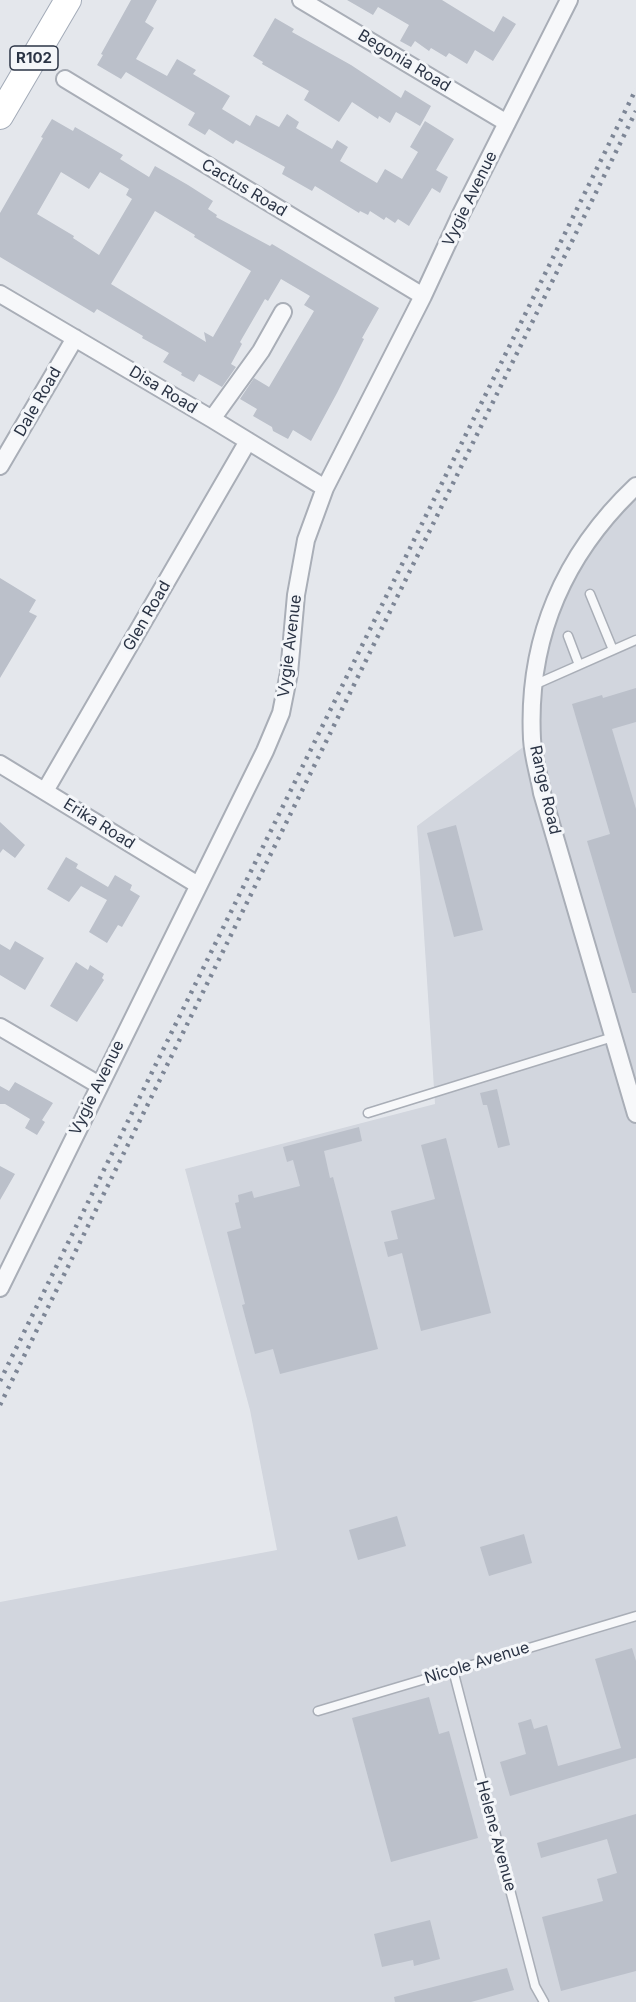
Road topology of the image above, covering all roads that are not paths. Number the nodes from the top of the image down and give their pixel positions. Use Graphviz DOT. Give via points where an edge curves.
graph roads {
  1 [pos="68,0"];
  2 [pos="301,0"];
  3 [pos="569,0"];
  4 [pos="65,79"];
  5 [pos="0,116"];
  6 [pos="507,123"];
  7 [pos="0,294"];
  8 [pos="423,296"];
  9 [pos="283,312"];
  10 [pos="75,338"];
  11 [pos="212,419"];
  12 [pos="248,441"];
  13 [pos="0,466"];
  14 [pos="636,486"];
  15 [pos="325,488"];
  16 [pos="590,594"];
  17 [pos="568,636"];
  18 [pos="636,640"];
  19 [pos="613,650"];
  20 [pos="579,665"];
  21 [pos="533,685"];
  22 [pos="0,764"];
  23 [pos="45,790"];
  24 [pos="198,885"];
  25 [pos="0,1027"];
  26 [pos="613,1037"];
  27 [pos="99,1085"];
  28 [pos="368,1113"];
  29 [pos="636,1114"];
  30 [pos="1,1285"];
  31 [pos="636,1616"];
  32 [pos="453,1670"];
  33 [pos="318,1711"];
  34 [pos="543,2002"];
  1 -- 5 [label="main road, R102"];
  2 -- 6 [label="street, Begonia Road"];
  3 -- 6 [label="street, Vygie Avenue"];
  4 -- 8 [label="street, Cactus Road"];
  6 -- 8 [label="street, Vygie Avenue"];
  7 -- 10 [label="street, Disa Road"];
  8 -- 15 [label="street, Vygie Avenue"];
  9 -- 11 [label="street" via="261,351"];
  10 -- 11 [label="street, Disa Road"];
  10 -- 13 [label="street, Dale Road"];
  11 -- 12 [label="street, Disa Road"];
  12 -- 15 [label="street, Disa Road"];
  12 -- 23 [label="street, Glen Road"];
  14 -- 21 [label="street, Range Road" via="603,520 562,583 543,633"];
  15 -- 24 [label="street, Vygie Avenue" via="306,540 281,713"];
  16 -- 19 [label="lane"];
  17 -- 20 [label="lane"];
  18 -- 19 [label="lane"];
  19 -- 20 [label="lane"];
  20 -- 21 [label="lane"];
  21 -- 26 [label="street, Range Road" via="532,742 542,793"];
  22 -- 23 [label="street, Erika Road"];
  23 -- 24 [label="street, Erika Road"];
  24 -- 27 [label="street, Vygie Avenue"];
  25 -- 27 [label="street"];
  26 -- 28 [label="lane"];
  26 -- 29 [label="street, Range Road"];
  27 -- 30 [label="street, Vygie Avenue"];
  31 -- 32 [label="lane, Nicole Avenue"];
  32 -- 33 [label="lane, Nicole Avenue"];
  32 -- 34 [label="lane, Helene Avenue"];
}
